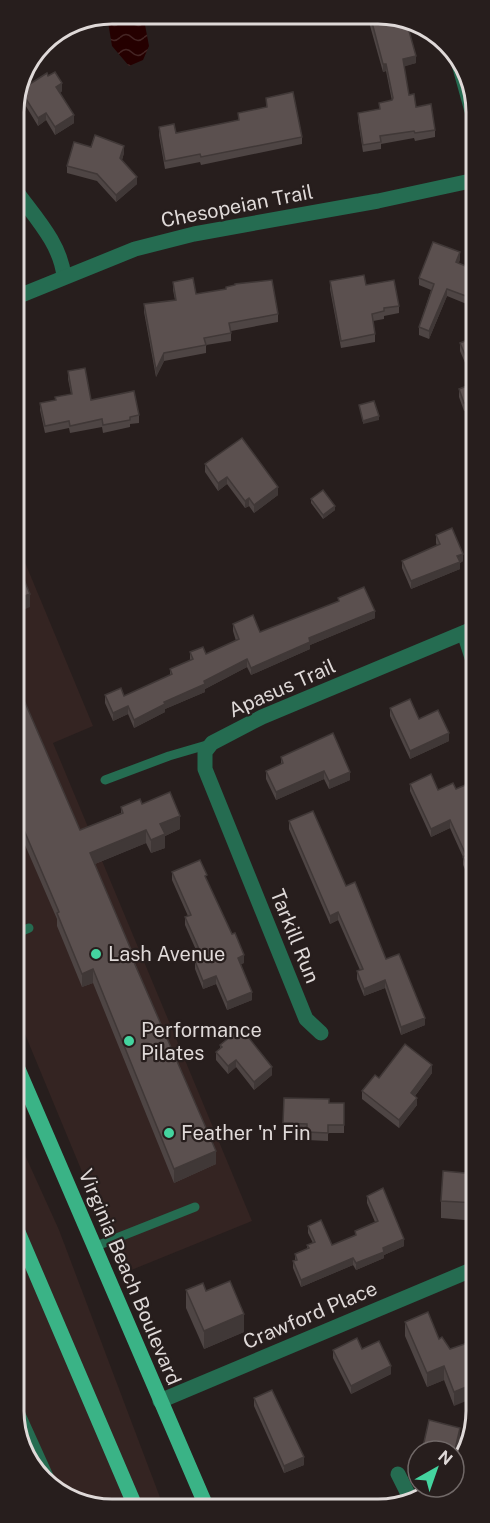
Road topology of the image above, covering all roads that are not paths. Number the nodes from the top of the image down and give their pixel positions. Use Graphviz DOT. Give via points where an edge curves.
graph roads {
  1 [pos="466,182"];
  2 [pos="24,202"];
  3 [pos="64,277"];
  4 [pos="24,294"];
  5 [pos="466,633"];
  6 [pos="212,743"];
  7 [pos="105,780"];
  8 [pos="28,928"];
  9 [pos="24,930"];
  10 [pos="321,1033"];
  11 [pos="24,1083"];
  12 [pos="195,1207"];
  13 [pos="24,1247"];
  14 [pos="94,1247"];
  15 [pos="466,1272"];
  16 [pos="160,1401"];
  17 [pos="26,1424"];
  18 [pos="45,1468"];
  19 [pos="398,1474"];
  20 [pos="408,1493"];
  21 [pos="132,1499"];
  22 [pos="203,1499"];
  1 -- 3 [label="street, Chesopeian Trail" via="194,234 135,249"];
  2 -- 3 [label="street" via="57,248"];
  3 -- 4 [label="street, Chesopeian Trail"];
  5 -- 6 [label="street, Apasus Trail" via="262,717"];
  6 -- 7 [label="lane"];
  6 -- 10 [label="street, Tarkill Run" via="206,752 206,769 306,1019"];
  8 -- 9 [label="lane"];
  11 -- 14 [label="main road, Virginia Beach Boulevard"];
  12 -- 14 [label="lane"];
  13 -- 21 [label="main road"];
  14 -- 16 [label="main road, Virginia Beach Boulevard"];
  15 -- 16 [label="street, Crawford Place"];
  16 -- 22 [label="main road, Virginia Beach Boulevard"];
  17 -- 18 [label="lane"];
  19 -- 20 [label="street"];
}
